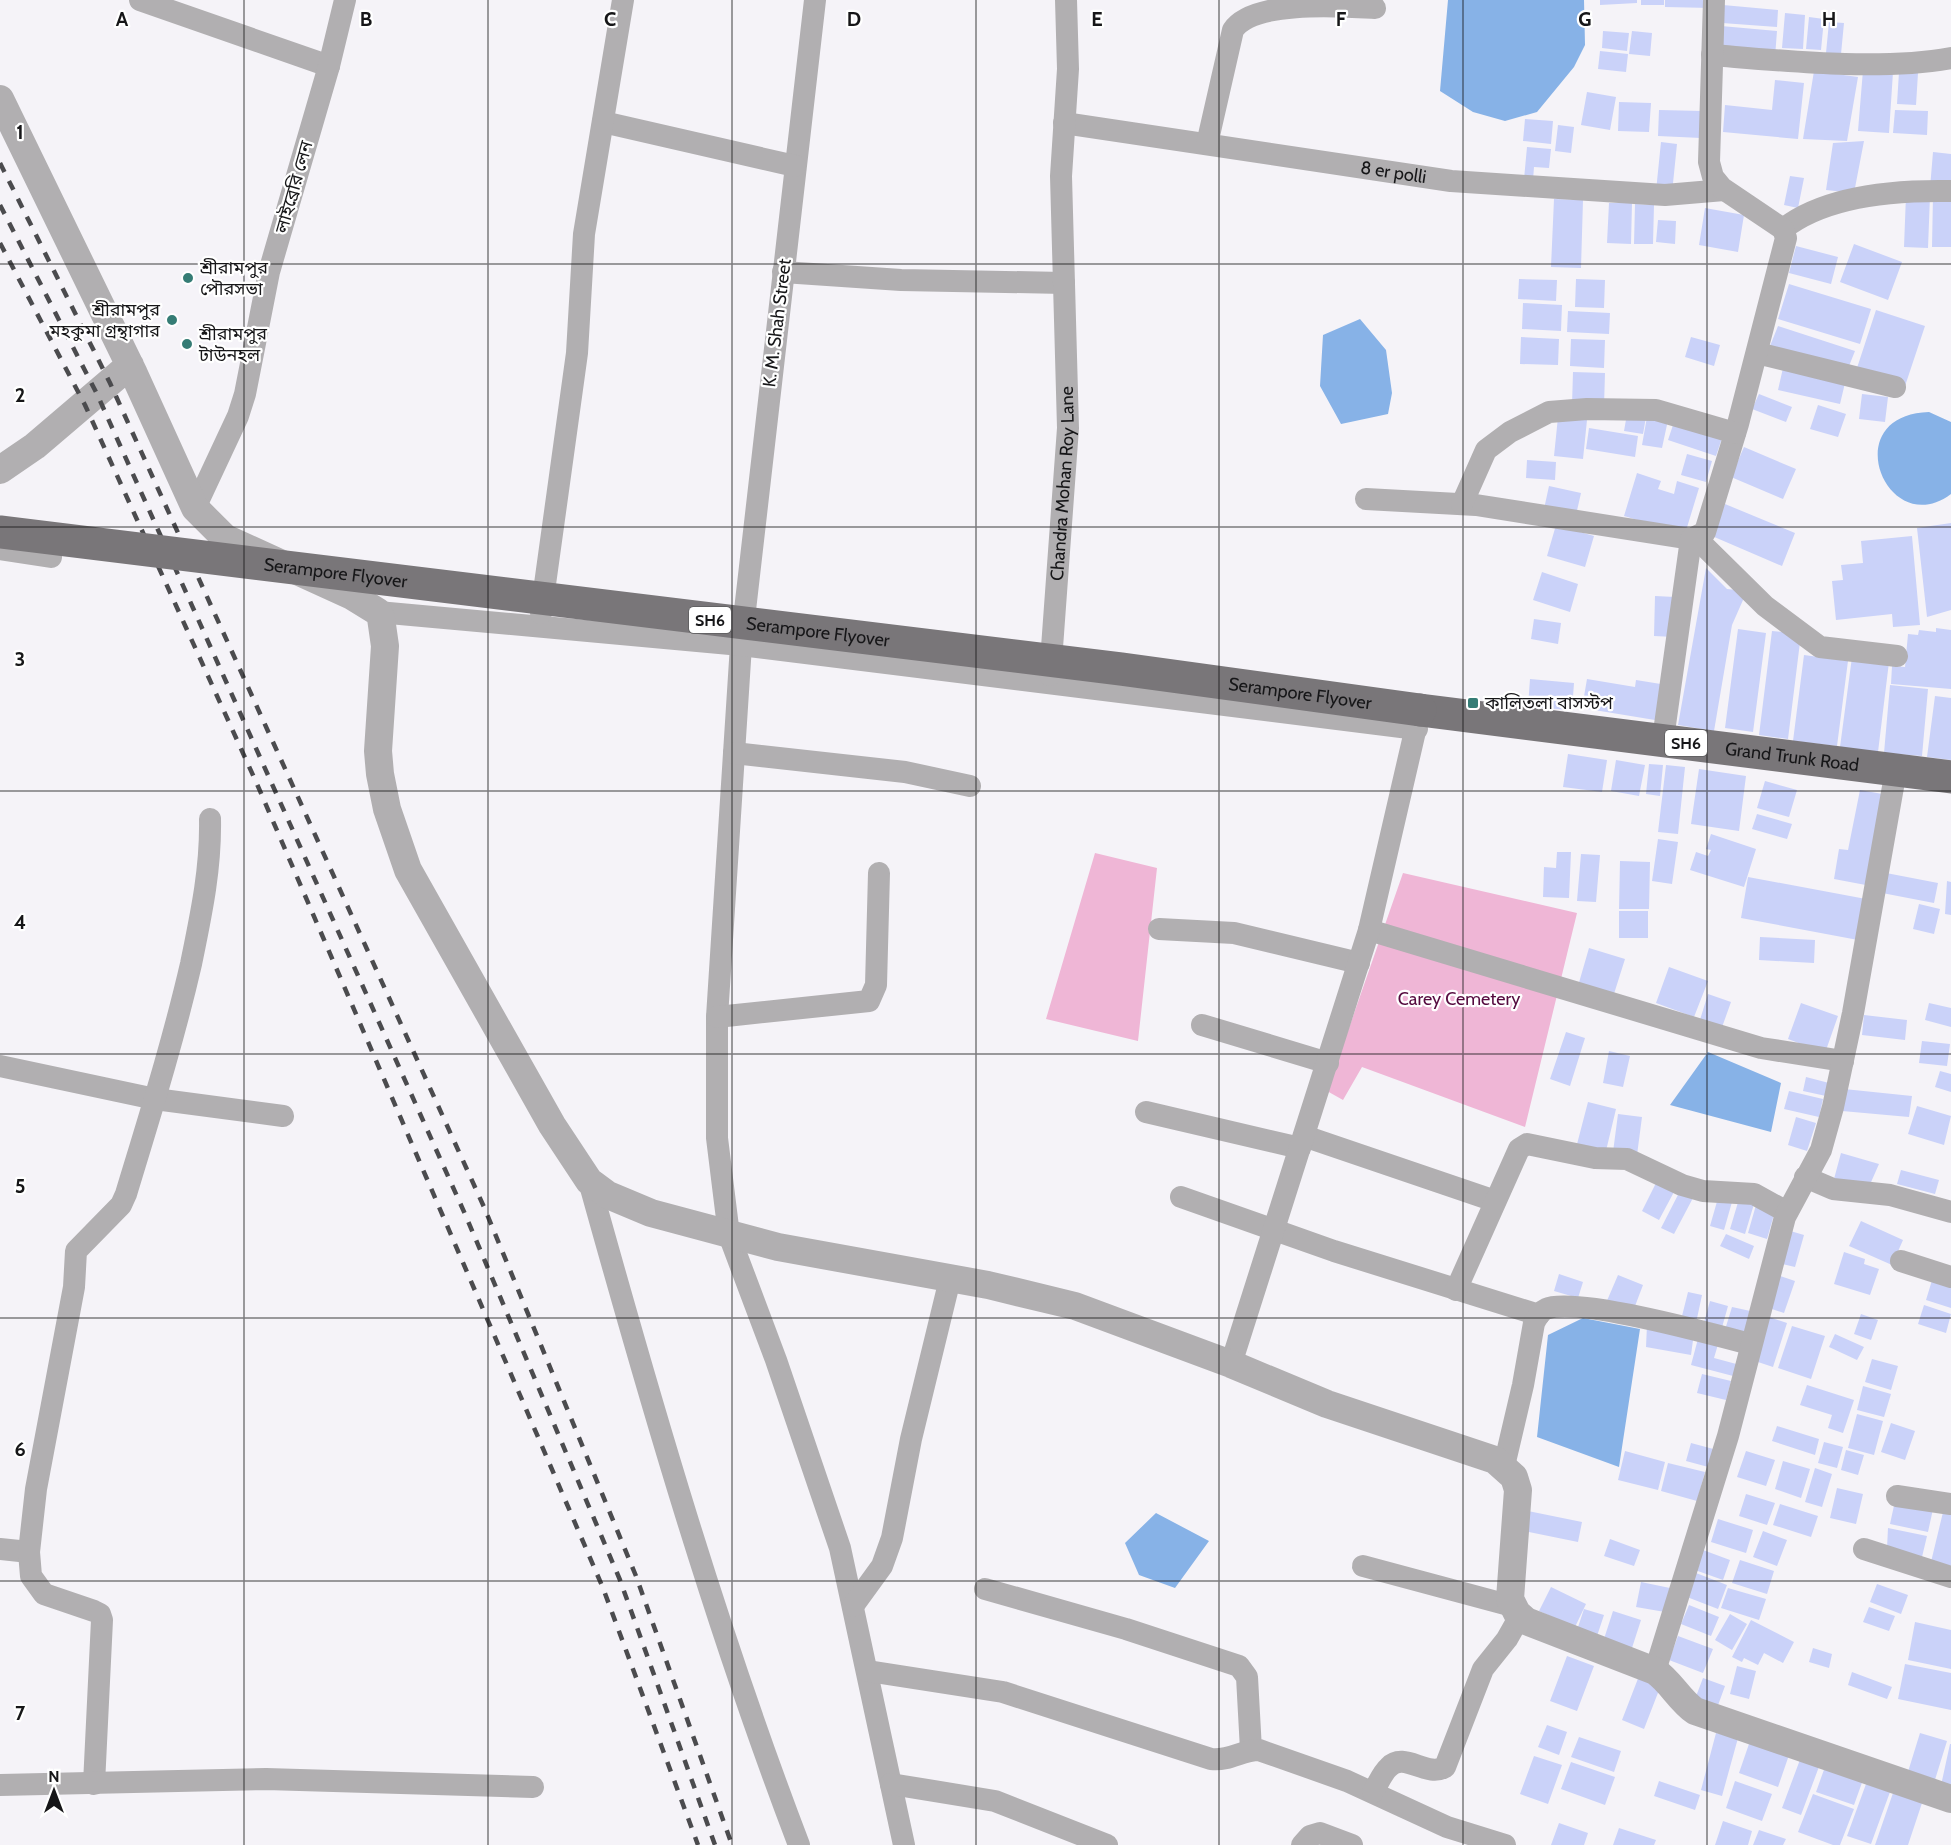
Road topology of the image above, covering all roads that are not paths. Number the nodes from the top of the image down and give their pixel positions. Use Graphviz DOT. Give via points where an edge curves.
graph roads {
  1 [pos="140,0"];
  2 [pos="345,0"];
  3 [pos="623,0"];
  4 [pos="815,0"];
  5 [pos="1066,0"];
  6 [pos="1714,0"];
  7 [pos="1375,8"];
  8 [pos="1712,55"];
  9 [pos="1951,58"];
  10 [pos="329,66"];
  11 [pos="0,99"];
  12 [pos="603,122"];
  13 [pos="1064,123"];
  14 [pos="1207,144"];
  15 [pos="795,166"];
  16 [pos="1724,190"];
  17 [pos="1951,191"];
  18 [pos="1783,229"];
  19 [pos="783,272"];
  20 [pos="1064,283"];
  21 [pos="1757,353"];
  22 [pos="129,365"];
  23 [pos="1894,387"];
  24 [pos="1736,434"];
  25 [pos="0,470"];
  26 [pos="1366,499"];
  27 [pos="1462,504"];
  28 [pos="195,508"];
  29 [pos="0,532"];
  30 [pos="1694,538"];
  31 [pos="0,549"];
  32 [pos="51,557"];
  33 [pos="378,612"];
  34 [pos="539,627"];
  35 [pos="741,645"];
  36 [pos="1897,656"];
  37 [pos="1050,683"];
  38 [pos="1418,719"];
  39 [pos="1663,739"];
  40 [pos="734,753"];
  41 [pos="1896,770"];
  42 [pos="1951,777"];
  43 [pos="970,786"];
  44 [pos="210,819"];
  45 [pos="879,873"];
  46 [pos="1159,929"];
  47 [pos="1369,930"];
  48 [pos="1359,963"];
  49 [pos="717,1017"];
  50 [pos="1202,1025"];
  51 [pos="1843,1061"];
  52 [pos="1328,1063"];
  53 [pos="0,1066"];
  54 [pos="155,1099"];
  55 [pos="1146,1112"];
  56 [pos="283,1116"];
  57 [pos="1302,1142"];
  58 [pos="1805,1177"];
  59 [pos="589,1181"];
  60 [pos="1181,1197"];
  61 [pos="1495,1201"];
  62 [pos="1787,1212"];
  63 [pos="1951,1212"];
  64 [pos="1273,1230"];
  65 [pos="729,1234"];
  66 [pos="1901,1261"];
  67 [pos="1951,1277"];
  68 [pos="950,1279"];
  69 [pos="1456,1290"];
  70 [pos="1539,1315"];
  71 [pos="1750,1344"];
  72 [pos="1231,1364"];
  73 [pos="1504,1466"];
  74 [pos="1897,1496"];
  75 [pos="1951,1504"];
  76 [pos="0,1549"];
  77 [pos="1864,1549"];
  78 [pos="29,1552"];
  79 [pos="1363,1566"];
  80 [pos="1951,1577"];
  81 [pos="985,1589"];
  82 [pos="853,1606"];
  83 [pos="1516,1611"];
  84 [pos="868,1671"];
  85 [pos="1655,1671"];
  86 [pos="1251,1750"];
  87 [pos="94,1784"];
  88 [pos="891,1784"];
  89 [pos="0,1785"];
  90 [pos="533,1787"];
  91 [pos="1373,1792"];
  92 [pos="1951,1799"];
  93 [pos="799,1845"];
  94 [pos="904,1845"];
  95 [pos="1107,1845"];
  96 [pos="1302,1845"];
  97 [pos="1352,1845"];
  98 [pos="1505,1845"];
  1 -- 10 [label="street"];
  2 -- 10 [label="street, লাইব্রেরি লেন"];
  3 -- 12 [label="street"];
  4 -- 15 [label="street, K. M. Shah Street"];
  5 -- 13 [label="street, Chandra Mohan Roy Lane" via="1068,69"];
  6 -- 8 [label="street"];
  7 -- 14 [label="street" via="1268,8 1242,18 1233,30"];
  8 -- 9 [label="street" via="1810,63 1929,62"];
  8 -- 16 [label="street" via="1709,162 1716,183"];
  10 -- 28 [label="street, লাইব্রেরি লেন" via="269,272 238,416"];
  11 -- 22 [label="street"];
  12 -- 15 [label="street"];
  12 -- 34 [label="street" via="584,234 577,353"];
  13 -- 14 [label="street, 8 er polli"];
  13 -- 20 [label="street, Chandra Mohan Roy Lane"];
  14 -- 16 [label="street, 8 er polli" via="1451,181 1665,195"];
  15 -- 19 [label="street, K. M. Shah Street"];
  16 -- 18 [label="street"];
  17 -- 18 [label="street" via="1910,190 1868,197 1807,214"];
  18 -- 21 [label="street" via="1785,244"];
  19 -- 20 [label="street" via="900,280"];
  19 -- 35 [label="street, K. M. Shah Street"];
  20 -- 37 [label="street, Chandra Mohan Roy Lane" via="1068,428"];
  21 -- 23 [label="street"];
  21 -- 24 [label="street"];
  22 -- 25 [label="street" via="35,446"];
  22 -- 28 [label="street"];
  24 -- 27 [label="street" via="1656,410 1549,412 1510,432 1486,450"];
  24 -- 30 [label="street" via="1705,531"];
  26 -- 27 [label="street"];
  27 -- 30 [label="street"];
  28 -- 33 [label="street" via="225,538 352,596"];
  29 -- 38 [label="main road, Serampore Flyover / SH6, bridge" via="1198,679"];
  30 -- 36 [label="street" via="1765,606 1820,647"];
  30 -- 39 [label="street"];
  31 -- 32 [label="street"];
  33 -- 34 [label="street"];
  33 -- 59 [label="street" via="384,624 385,646 378,751 387,809 398,844 408,870 520,1073"];
  34 -- 35 [label="street"];
  35 -- 37 [label="street"];
  35 -- 40 [label="street, K. M. Shah Street"];
  37 -- 38 [label="street"];
  38 -- 39 [label="main road, Grand Trunk Road / SH6"];
  38 -- 47 [label="street"];
  39 -- 41 [label="main road, Grand Trunk Road / SH6"];
  40 -- 43 [label="street" via="905,772"];
  40 -- 49 [label="street, K. M. Shah Street"];
  41 -- 42 [label="main road, Grand Trunk Road / SH6"];
  41 -- 51 [label="street"];
  44 -- 54 [label="street" via="204,905"];
  45 -- 49 [label="street" via="876,985 869,1000"];
  46 -- 48 [label="street" via="1234,933"];
  47 -- 48 [label="street"];
  47 -- 51 [label="street" via="1761,1048"];
  48 -- 52 [label="street"];
  49 -- 65 [label="street, K. M. Shah Street" via="717,1138"];
  50 -- 52 [label="street"];
  51 -- 58 [label="street" via="1821,1150"];
  52 -- 57 [label="street"];
  53 -- 54 [label="street"];
  54 -- 56 [label="street"];
  54 -- 78 [label="street" via="121,1205 79,1246 75,1255 70,1314 36,1489"];
  55 -- 57 [label="street"];
  57 -- 61 [label="street"];
  57 -- 64 [label="street"];
  58 -- 62 [label="street"];
  58 -- 63 [label="street" via="1833,1189 1890,1195"];
  59 -- 65 [label="street" via="621,1202"];
  59 -- 93 [label="street" via="633,1340 721,1624"];
  60 -- 64 [label="street"];
  61 -- 62 [label="street" via="1519,1149 1527,1144 1595,1158 1628,1160 1682,1185 1703,1191 1754,1194"];
  61 -- 69 [label="street"];
  62 -- 71 [label="street"];
  64 -- 69 [label="street"];
  64 -- 72 [label="street"];
  65 -- 68 [label="street" via="810,1254"];
  65 -- 82 [label="street, K. M. Shah Street" via="832,1522"];
  66 -- 67 [label="street"];
  68 -- 72 [label="street" via="1075,1306"];
  68 -- 82 [label="street" via="911,1439 892,1538 882,1566"];
  69 -- 70 [label="street"];
  70 -- 71 [label="street" via="1546,1309 1570,1306 1686,1326"];
  70 -- 73 [label="street" via="1534,1323"];
  71 -- 85 [label="street" via="1728,1436"];
  72 -- 73 [label="street" via="1327,1404"];
  73 -- 83 [label="street" via="1514,1477 1518,1490"];
  74 -- 75 [label="street"];
  76 -- 78 [label="street"];
  77 -- 80 [label="street"];
  78 -- 87 [label="street" via="31,1576 44,1594 94,1611 102,1620"];
  79 -- 83 [label="street"];
  81 -- 86 [label="street" via="1239,1666 1247,1677"];
  82 -- 84 [label="street, K. M. Shah Street"];
  83 -- 85 [label="street" via="1526,1621"];
  83 -- 91 [label="street" via="1508,1639 1483,1670 1445,1767 1435,1771 1394,1763"];
  84 -- 86 [label="street" via="1003,1692 1211,1759 1233,1758"];
  84 -- 88 [label="street, K. M. Shah Street"];
  85 -- 92 [label="street" via="1695,1711"];
  86 -- 91 [label="street"];
  87 -- 89 [label="street"];
  87 -- 90 [label="street" via="266,1779"];
  88 -- 94 [label="street, K. M. Shah Street"];
  88 -- 95 [label="street" via="995,1801"];
  91 -- 98 [label="street" via="1447,1827"];
  96 -- 97 [label="street" via="1310,1836 1320,1833"];
}
